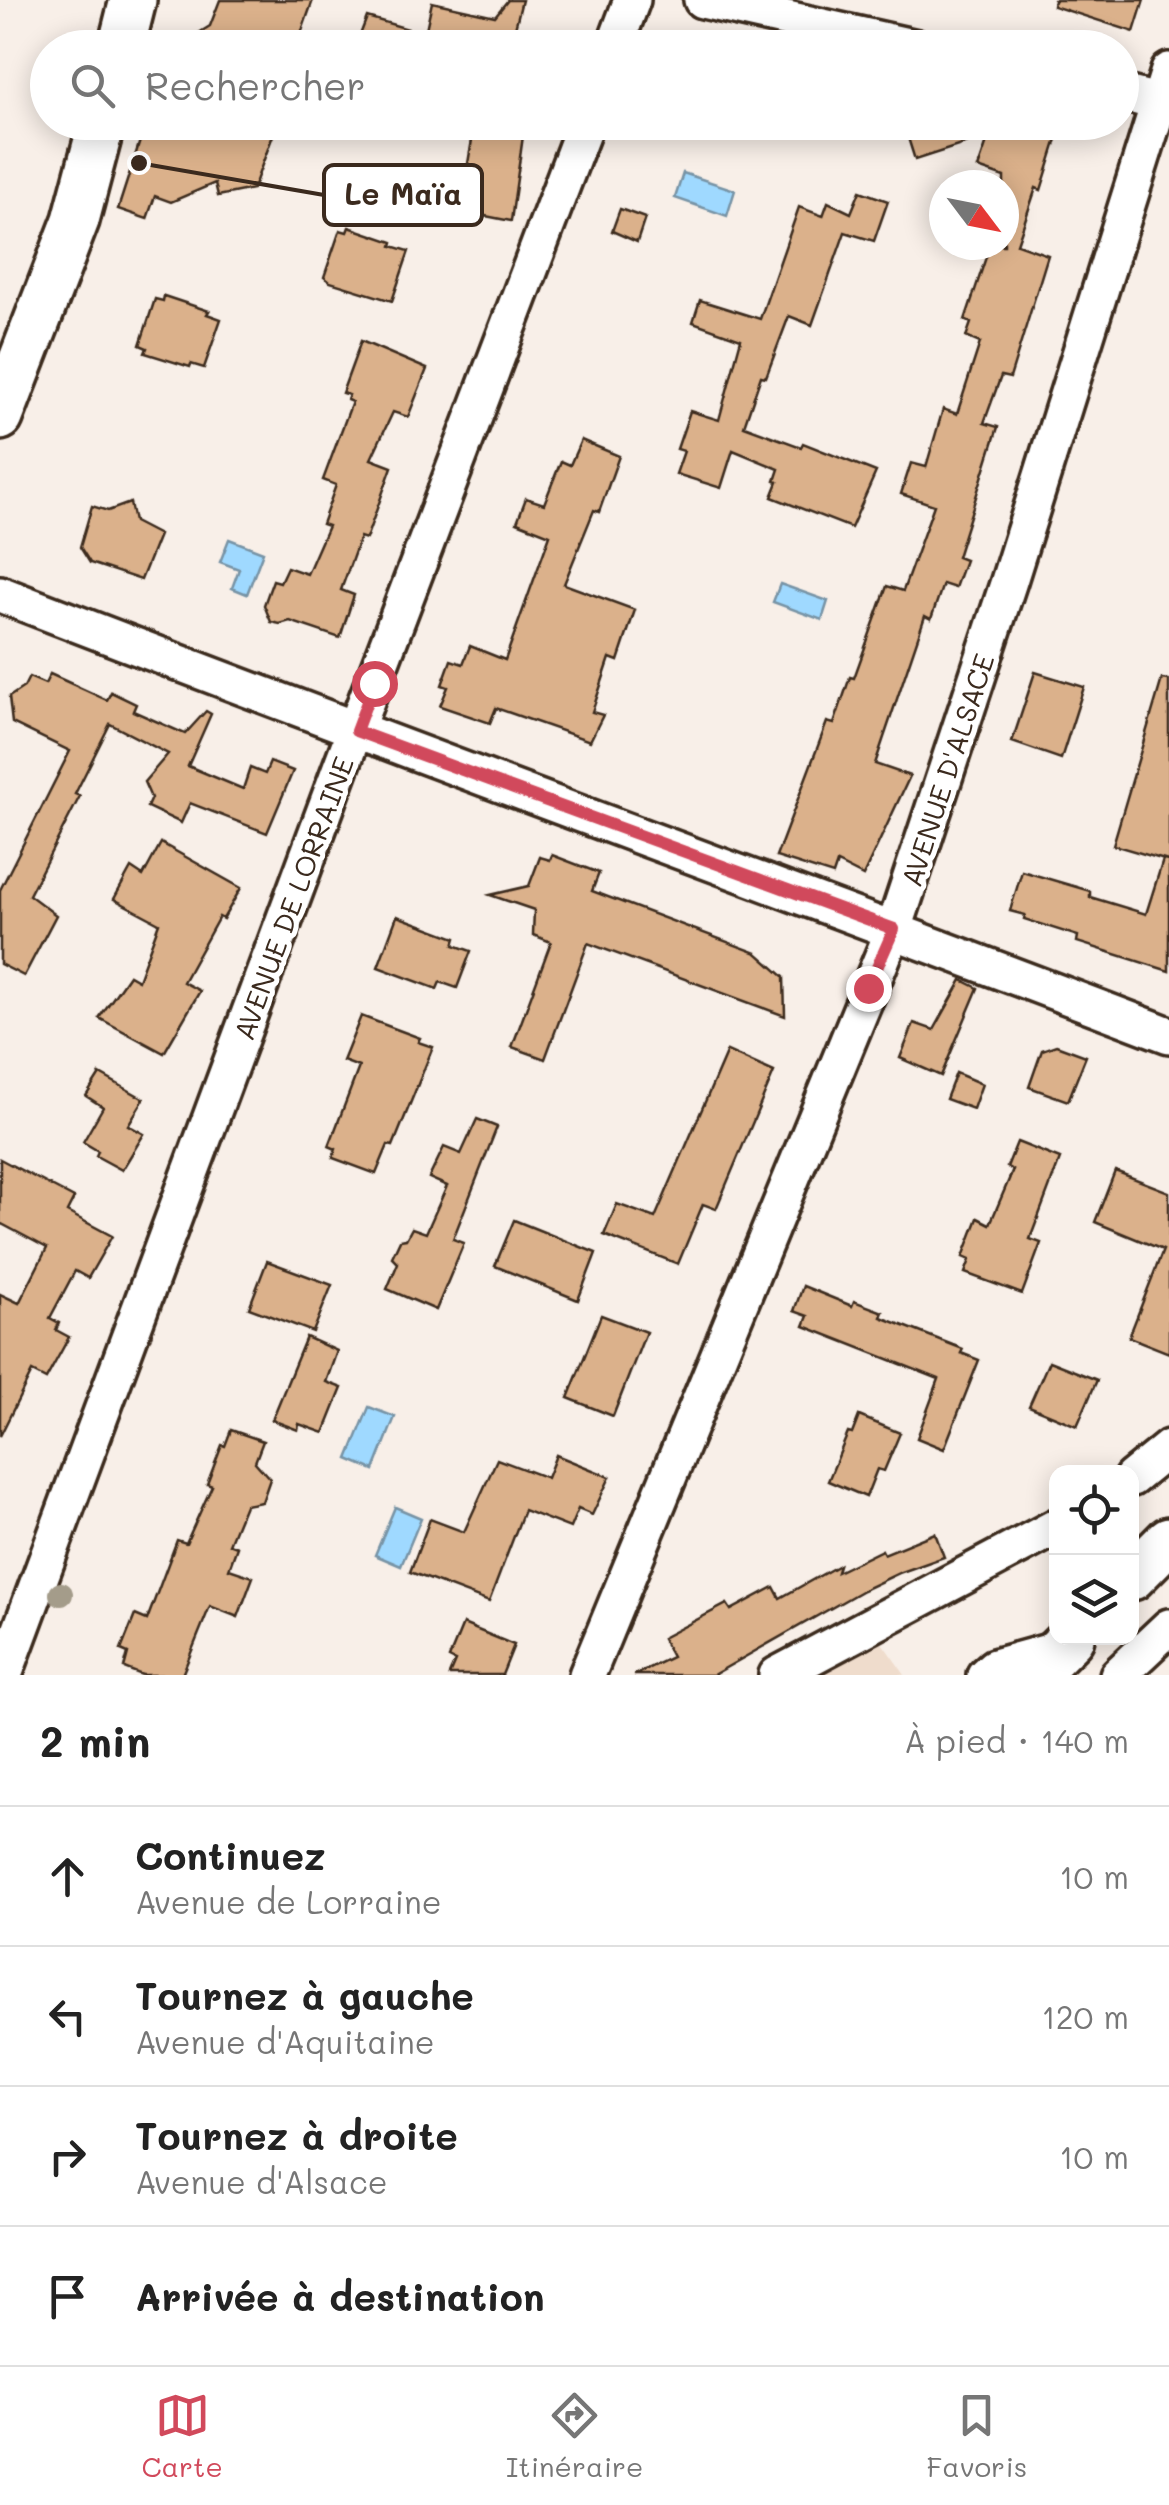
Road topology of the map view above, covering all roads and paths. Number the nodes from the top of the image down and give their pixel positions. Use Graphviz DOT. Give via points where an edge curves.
graph roads {
  1 [pos="134,0"];
  2 [pos="632,0"];
  3 [pos="702,0"];
  4 [pos="126,30"];
  5 [pos="621,30"];
  6 [pos="836,30"];
  7 [pos="1139,93"];
  8 [pos="1167,93"];
  9 [pos="97,140"];
  10 [pos="579,140"];
  11 [pos="0,417"];
  12 [pos="0,594"];
  13 [pos="356,731"];
  14 [pos="894,929"];
  15 [pos="1169,1035"];
  16 [pos="1169,1448"];
  17 [pos="1139,1472"];
  18 [pos="1049,1531"];
  19 [pos="1169,1540"];
  20 [pos="1139,1570"];
  21 [pos="1169,1627"];
  22 [pos="1054,1654"];
  23 [pos="828,1663"];
  24 [pos="4,1675"];
  25 [pos="588,1675"];
  26 [pos="777,1675"];
  27 [pos="985,1675"];
  28 [pos="1118,1675"];
  1 -- 4 [label="main road"];
  2 -- 5 [label="street"];
  3 -- 6 [label="street"];
  7 -- 8 [label="street"];
  8 -- 14 [label="street, AVENUE D'ALSACE"];
  9 -- 11 [label="main road" via="76,220"];
  10 -- 13 [label="street, AVENUE DE LORRAINE"];
  12 -- 13 [label="street"];
  13 -- 14 [label="street"];
  13 -- 24 [label="street, AVENUE DE LORRAINE"];
  14 -- 15 [label="street"];
  14 -- 25 [label="street, AVENUE D'ALSACE"];
  16 -- 17 [label="street"];
  18 -- 23 [label="street"];
  19 -- 20 [label="main road"];
  21 -- 28 [label="street"];
  22 -- 27 [label="street" via="994,1667"];
  23 -- 26 [label="street"];
}
